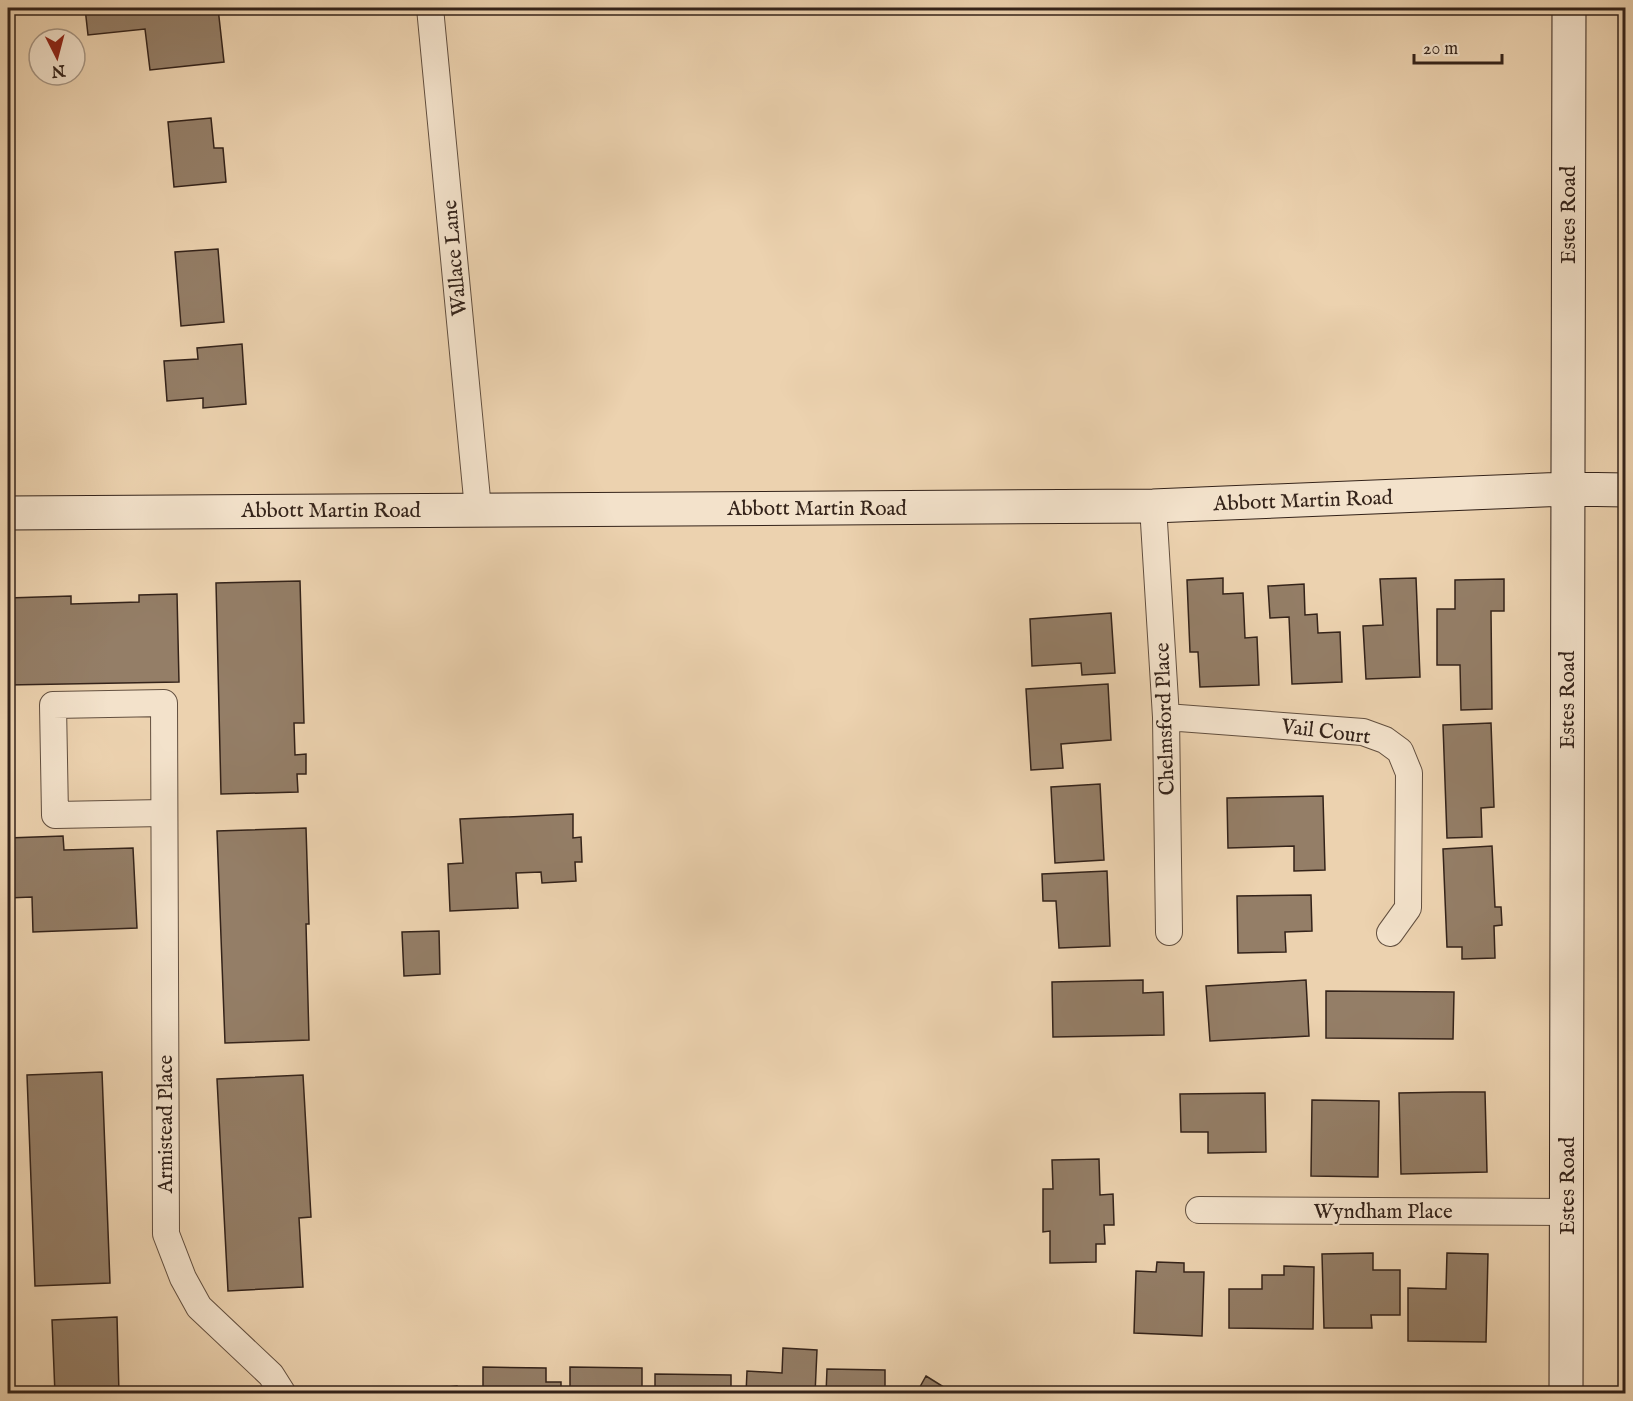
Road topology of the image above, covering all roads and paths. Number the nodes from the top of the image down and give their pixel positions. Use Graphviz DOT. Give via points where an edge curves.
graph roads {
  1 [pos="430,8"];
  2 [pos="1569,8"];
  3 [pos="1567,489"];
  4 [pos="1626,490"];
  5 [pos="1153,506"];
  6 [pos="478,509"];
  7 [pos="8,513"];
  8 [pos="1166,717"];
  9 [pos="164,813"];
  10 [pos="1169,932"];
  11 [pos="1390,933"];
  12 [pos="1199,1210"];
  13 [pos="1567,1212"];
  14 [pos="283,1394"];
  15 [pos="1566,1394"];
  1 -- 6 [label="street, Wallace Lane"];
  2 -- 3 [label="main road, Estes Road"];
  3 -- 4 [label="main road, Abbott Martin Road"];
  3 -- 5 [label="main road, Abbott Martin Road"];
  3 -- 13 [label="main road, Estes Road"];
  5 -- 6 [label="main road, Abbott Martin Road"];
  5 -- 8 [label="street, Chelmsford Place"];
  6 -- 7 [label="main road, Abbott Martin Road"];
  8 -- 10 [label="street, Chelmsford Place"];
  8 -- 11 [label="street, Vail Court" via="1363,732 1400,751 1409,773 1408,908"];
  9 -- 9 [label="street, Armistead Place" via="164,703 53,705 56,814"];
  9 -- 14 [label="street, Armistead Place" via="166,1234 199,1307 271,1376"];
  12 -- 13 [label="street, Wyndham Place"];
  13 -- 15 [label="main road, Estes Road"];
}
